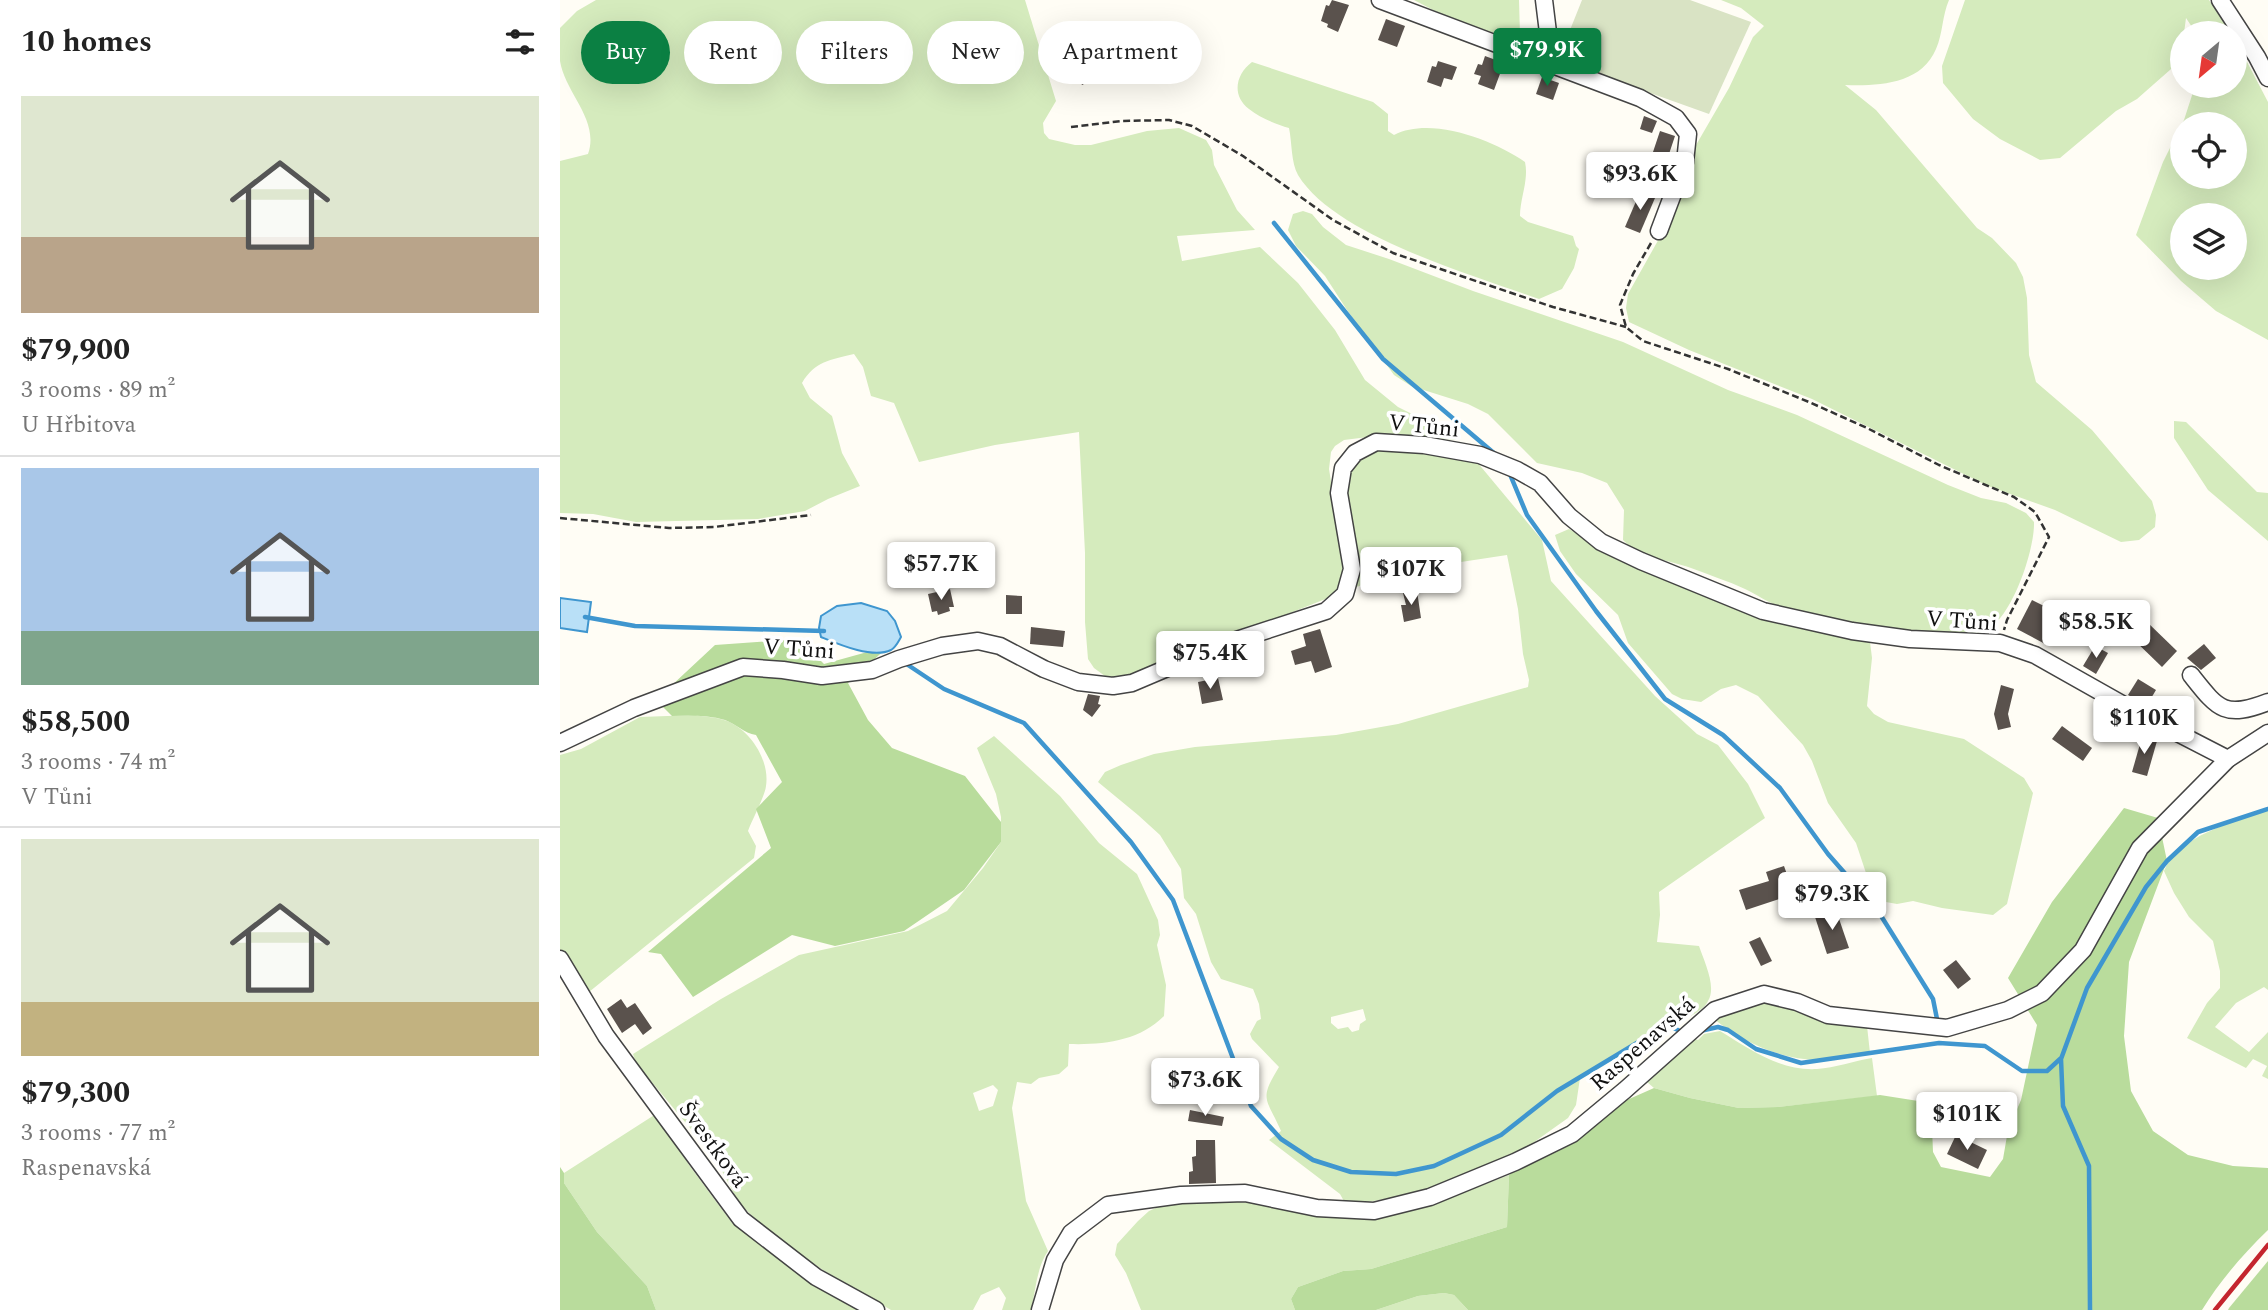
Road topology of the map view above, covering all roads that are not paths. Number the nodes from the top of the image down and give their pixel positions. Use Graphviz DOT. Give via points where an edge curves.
graph roads {
  1 [pos="1380,0"];
  2 [pos="1544,0"];
  3 [pos="2220,0"];
  4 [pos="1552,65"];
  5 [pos="2268,78"];
  6 [pos="1659,232"];
  7 [pos="2191,675"];
  8 [pos="2268,702"];
  9 [pos="2268,733"];
  10 [pos="560,743"];
  11 [pos="2228,759"];
  12 [pos="560,960"];
  13 [pos="876,1310"];
  14 [pos="1040,1310"];
  1 -- 4 [label="street"];
  2 -- 4 [label="street"];
  3 -- 5 [label="street"];
  4 -- 6 [label="street" via="1640,98 1676,118 1688,134 1685,162"];
  7 -- 8 [label="street" via="2212,702 2228,711"];
  9 -- 11 [label="street, Raspenavská"];
  10 -- 11 [label="street, V Tůni" via="634,708 743,667 822,676 872,670 942,646 978,641 1000,646 1078,682 1113,686 1142,680 1224,644 1326,611 1345,594 1352,569 1339,493 1343,468 1355,453 1377,442 1480,455 1517,470 1540,483 1569,516 1601,542 1763,611 1899,638 2000,643 2035,656"];
  11 -- 14 [label="street, Raspenavská" via="2140,848 2083,950 2042,993 2008,1010 1947,1028 1828,1015 1764,995 1715,1010 1572,1134 1430,1198 1374,1211 1317,1208 1245,1193 1181,1195 1108,1205 1071,1233 1055,1260"];
  12 -- 13 [label="street, Švestková" via="606,1036 741,1219 816,1278"];
}
